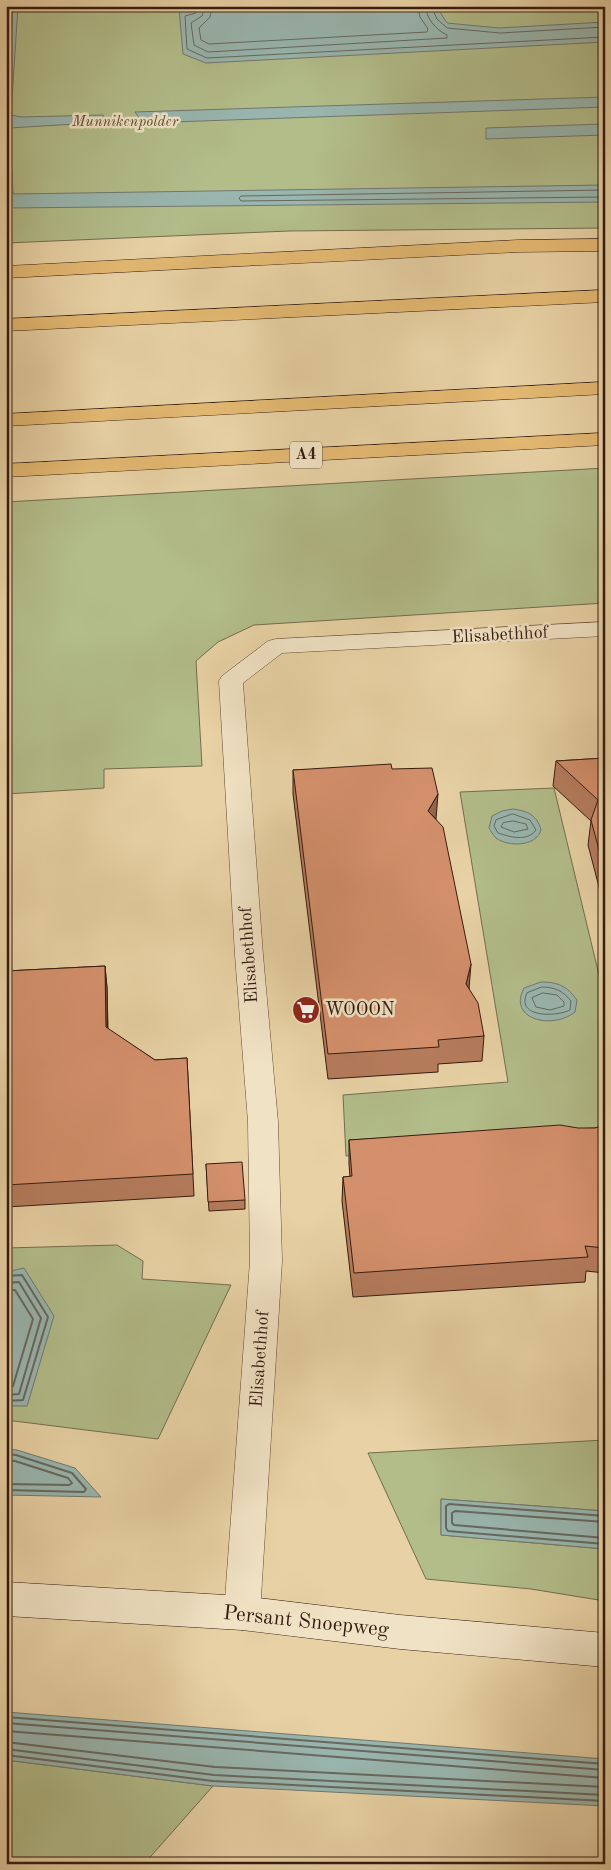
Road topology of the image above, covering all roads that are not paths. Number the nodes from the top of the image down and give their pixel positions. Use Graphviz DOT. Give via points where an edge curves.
graph roads {
  1 [pos="605,245"];
  2 [pos="6,272"];
  3 [pos="605,296"];
  4 [pos="6,325"];
  5 [pos="605,388"];
  6 [pos="6,420"];
  7 [pos="605,438"];
  8 [pos="6,471"];
  9 [pos="605,629"];
  10 [pos="6,1599"];
  11 [pos="242,1614"];
  12 [pos="605,1650"];
  1 -- 2 [label="highway" via="518,246"];
  3 -- 4 [label="highway"];
  5 -- 6 [label="highway"];
  7 -- 8 [label="highway, A4"];
  9 -- 11 [label="street, Elisabethhof" via="276,646 231,681 248,955 263,1122 266,1261"];
  10 -- 11 [label="street, Persant Snoepweg"];
  11 -- 12 [label="street, Persant Snoepweg"];
}
